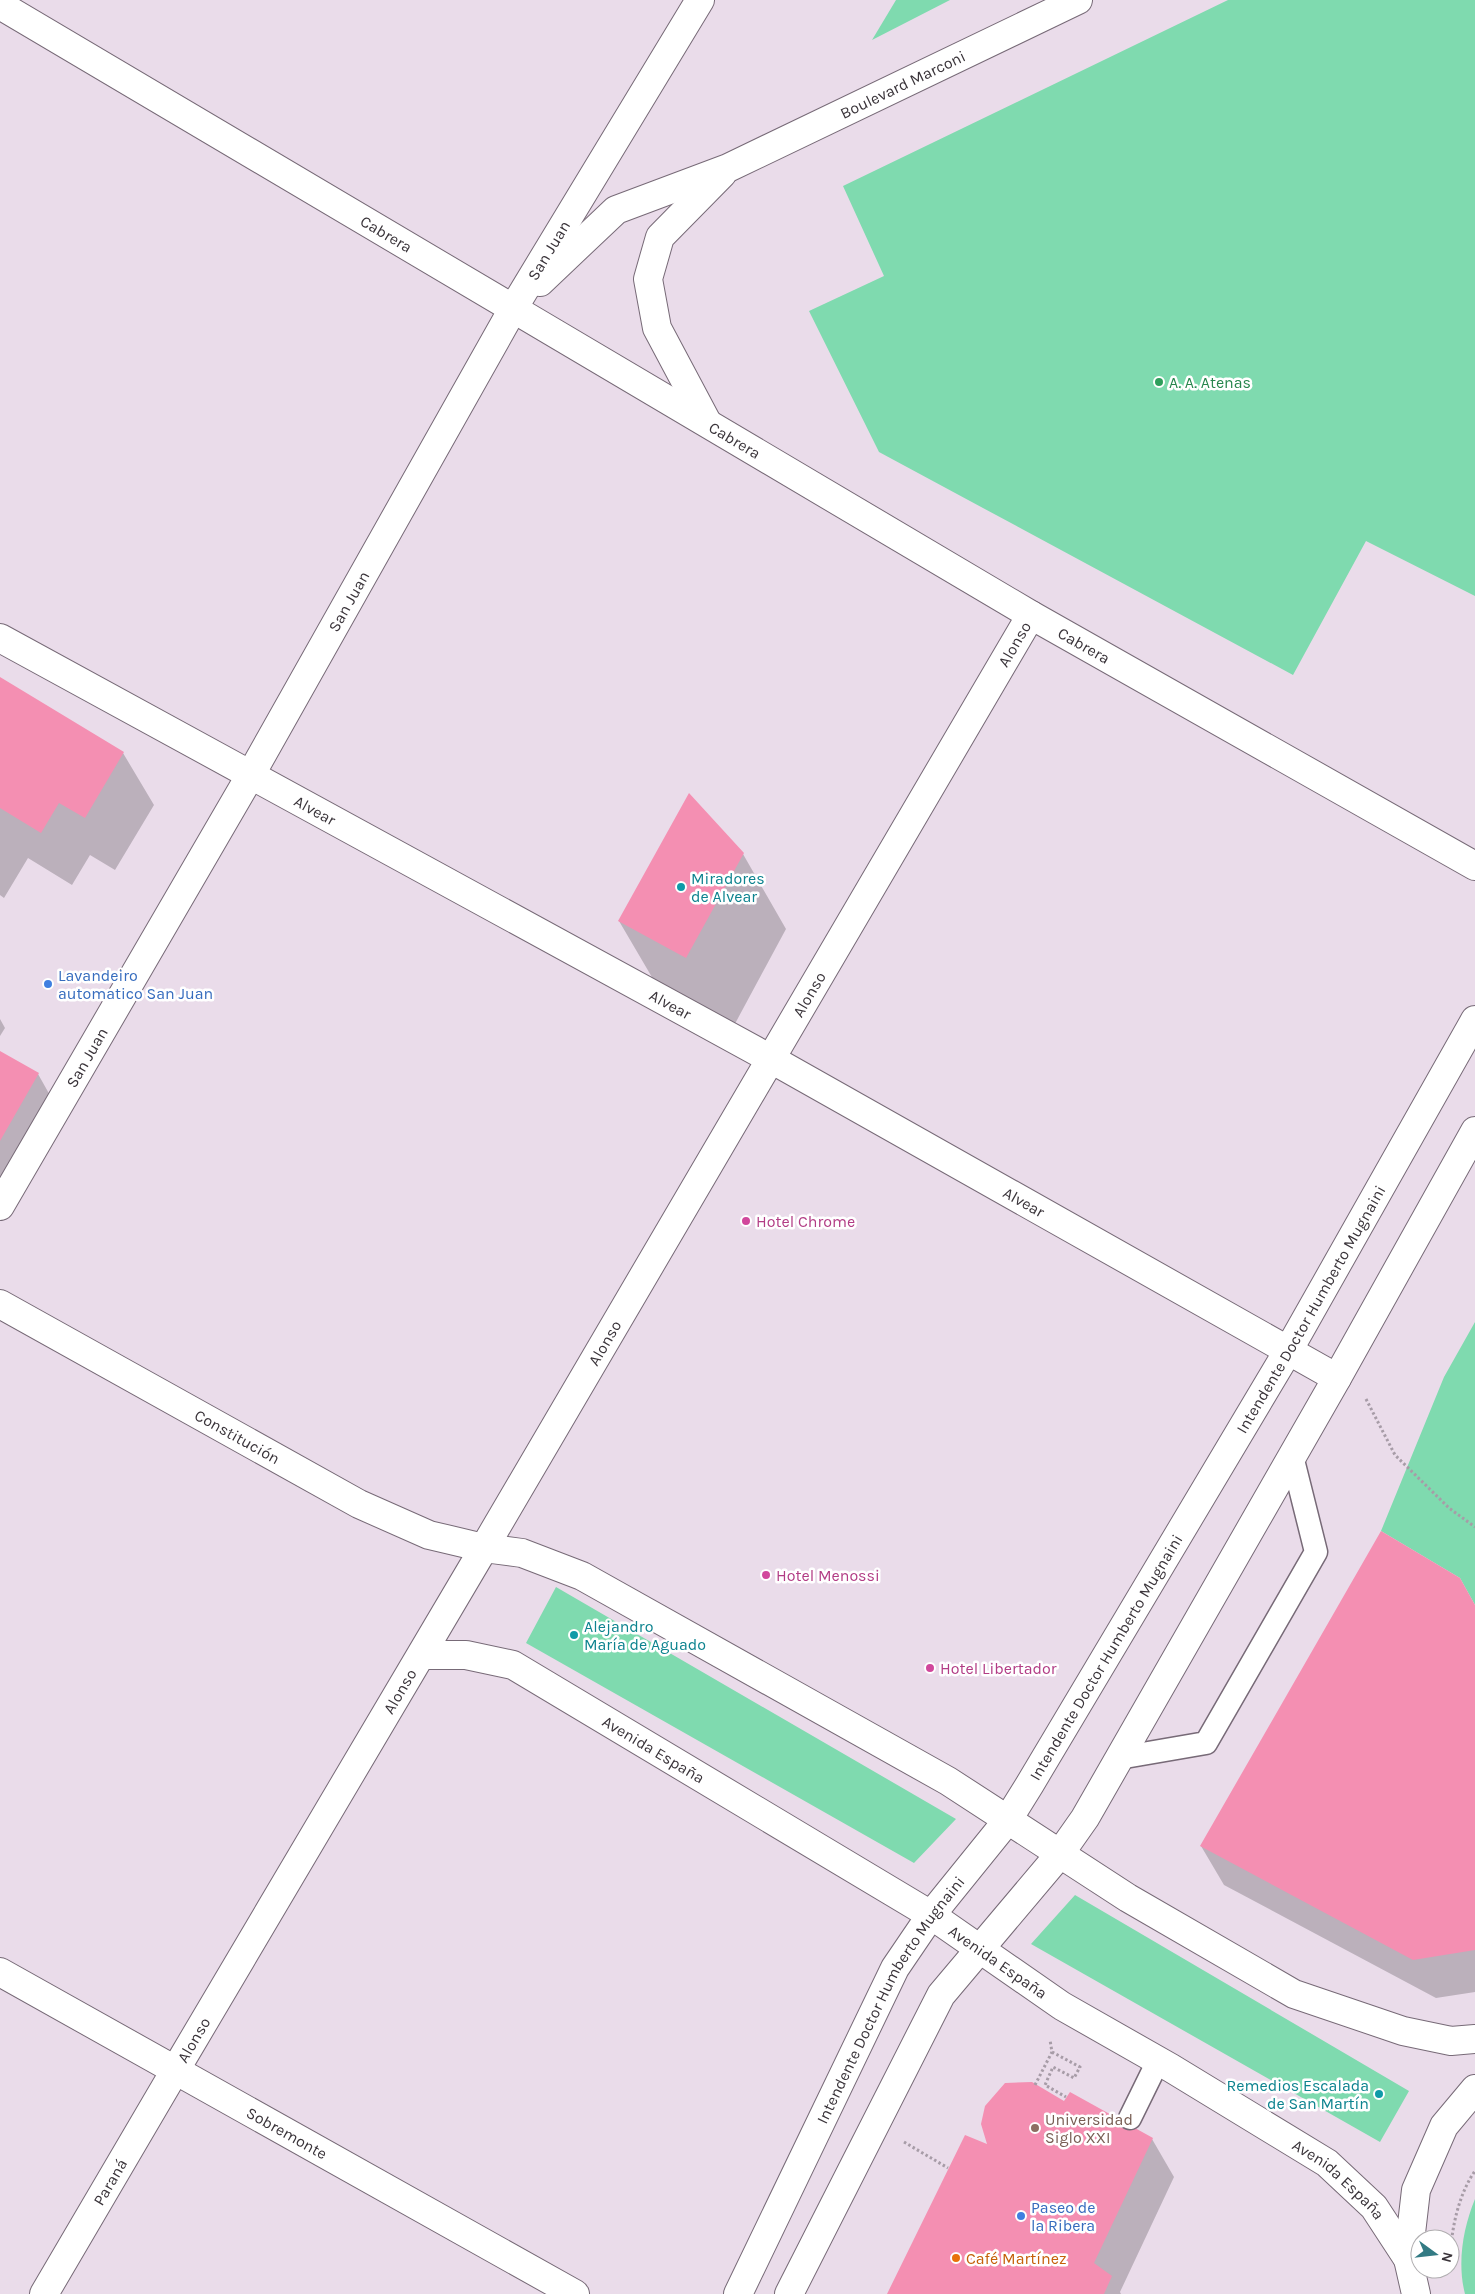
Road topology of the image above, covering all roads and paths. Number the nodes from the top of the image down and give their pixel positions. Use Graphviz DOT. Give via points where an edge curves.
graph roads {
  1 [pos="700,0"];
  2 [pos="1078,0"];
  3 [pos="4,7"];
  4 [pos="728,168"];
  5 [pos="514,308"];
  6 [pos="707,422"];
  7 [pos="1032,615"];
  8 [pos="0,638"];
  9 [pos="250,776"];
  10 [pos="1475,866"];
  11 [pos="1475,1020"];
  12 [pos="771,1059"];
  13 [pos="1475,1131"];
  14 [pos="0,1206"];
  15 [pos="0,1304"];
  16 [pos="1288,1351"];
  17 [pos="1337,1378"];
  18 [pos="1292,1456"];
  19 [pos="1475,1526"];
  20 [pos="484,1548"];
  21 [pos="422,1655"];
  22 [pos="1119,1758"];
  23 [pos="1007,1821"];
  24 [pos="1059,1855"];
  25 [pos="931,1915"];
  26 [pos="980,1950"];
  27 [pos="0,1972"];
  28 [pos="1049,2032"];
  29 [pos="1475,2039"];
  30 [pos="1052,2052"];
  31 [pos="1158,2060"];
  32 [pos="176,2069"];
  33 [pos="1035,2085"];
  34 [pos="1475,2089"];
  35 [pos="1066,2097"];
  36 [pos="1130,2118"];
  37 [pos="874,2124"];
  38 [pos="948,2168"];
  39 [pos="1475,2171"];
  40 [pos="1453,2229"];
  41 [pos="1408,2259"];
  42 [pos="44,2294"];
  43 [pos="575,2294"];
  44 [pos="738,2294"];
  45 [pos="789,2294"];
  46 [pos="1416,2294"];
  1 -- 5 [label="main road, San Juan"];
  2 -- 4 [label="main road, Boulevard Marconi"];
  3 -- 5 [label="main road, Cabrera"];
  4 -- 5 [label="main road, Boulevard Marconi" via="616,210"];
  4 -- 6 [label="main road, Boulevard Marconi" via="660,237 648,279 657,328"];
  5 -- 6 [label="main road, Cabrera"];
  5 -- 9 [label="main road, San Juan"];
  6 -- 7 [label="main road, Cabrera"];
  7 -- 10 [label="main road, Cabrera"];
  7 -- 12 [label="main road, Alonso"];
  8 -- 9 [label="main road, Alvear"];
  9 -- 12 [label="main road, Alvear"];
  9 -- 14 [label="main road, San Juan"];
  11 -- 16 [label="main road, Intendente Doctor Humberto Mugnaini"];
  12 -- 16 [label="main road, Alvear"];
  12 -- 20 [label="main road, Alonso"];
  13 -- 17 [label="main road"];
  15 -- 20 [label="main road, Constitución" via="359,1504 429,1535"];
  16 -- 17 [label="main road, Alvear"];
  16 -- 23 [label="main road, Intendente Doctor Humberto Mugnaini"];
  17 -- 18 [label="main road"];
  17 -- 19 [label="path" via="1367,1400 1395,1454 1449,1508"];
  18 -- 22 [label="main road"];
  18 -- 22 [label="lane" via="1316,1552 1311,1561 1206,1743"];
  20 -- 21 [label="main road, Alonso"];
  20 -- 23 [label="main road" via="522,1552 582,1576 948,1781"];
  21 -- 25 [label="main road, Avenida España" via="466,1655 512,1665"];
  21 -- 32 [label="main road, Alonso"];
  22 -- 24 [label="main road" via="1085,1818"];
  23 -- 24 [label="main road"];
  23 -- 25 [label="main road, Intendente Doctor Humberto Mugnaini"];
  24 -- 26 [label="main road"];
  24 -- 29 [label="main road" via="1294,1994 1403,2031 1451,2041"];
  25 -- 26 [label="main road, Avenida España"];
  25 -- 44 [label="main road, Intendente Doctor Humberto Mugnaini" via="895,1968"];
  26 -- 31 [label="main road, Avenida España" via="1062,2006"];
  26 -- 37 [label="main road" via="941,1995"];
  27 -- 32 [label="main road, Sobremonte"];
  28 -- 30 [label="path"];
  30 -- 33 [label="path"];
  30 -- 35 [label="path" via="1080,2067 1074,2078 1053,2067 1045,2084"];
  31 -- 36 [label="lane"];
  31 -- 41 [label="main road, Avenida España" via="1328,2163 1374,2207"];
  32 -- 42 [label="main road, Paraná"];
  32 -- 43 [label="main road, Sobremonte"];
  34 -- 41 [label="main road" via="1444,2126 1416,2190"];
  37 -- 38 [label="path"];
  37 -- 45 [label="main road"];
  39 -- 40 [label="path" via="1458,2209"];
  41 -- 46 [label="main road"];
}
